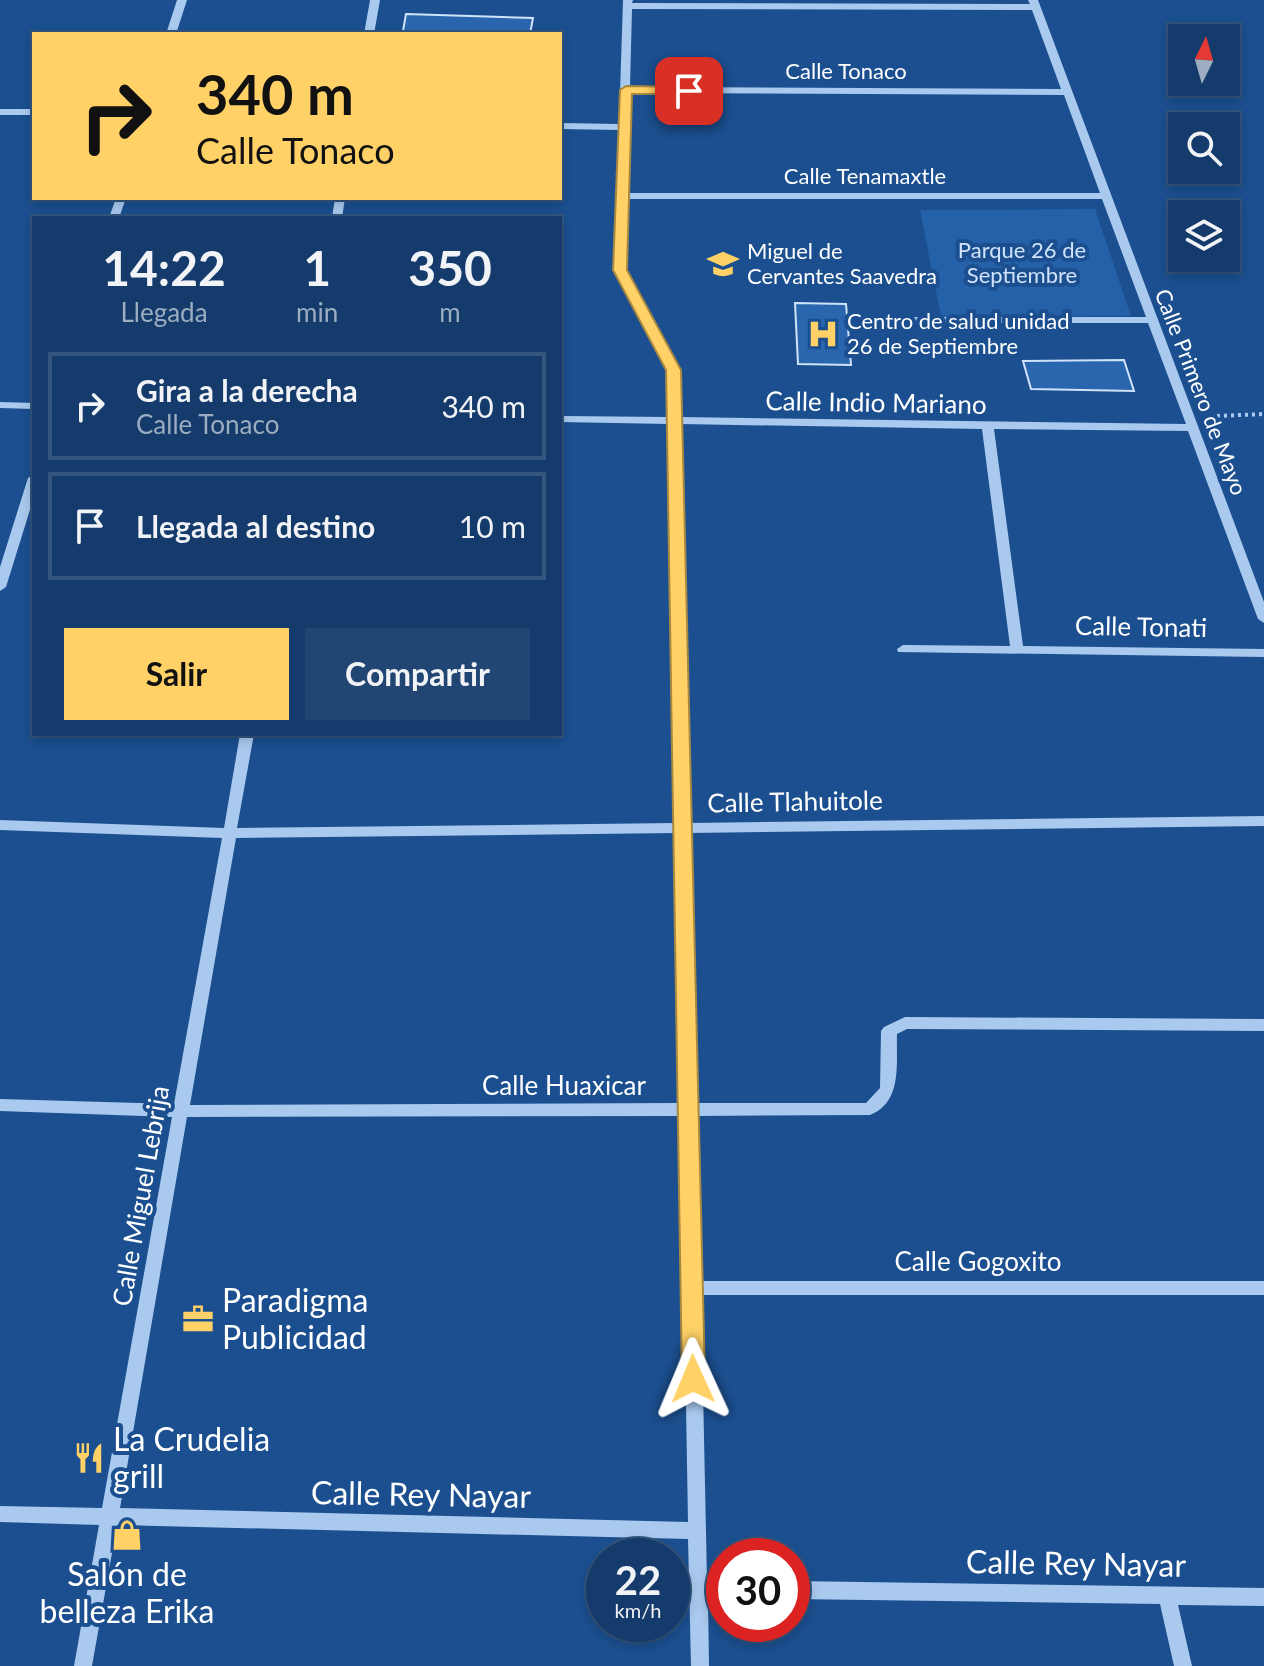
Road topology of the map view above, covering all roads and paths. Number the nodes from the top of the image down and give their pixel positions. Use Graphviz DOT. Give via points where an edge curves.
graph roads {
  1 [pos="182,0"];
  2 [pos="375,0"];
  3 [pos="628,3"];
  4 [pos="1034,4"];
  5 [pos="172,32"];
  6 [pos="369,32"];
  7 [pos="626,90"];
  8 [pos="1066,92"];
  9 [pos="0,112"];
  10 [pos="32,112"];
  11 [pos="562,126"];
  12 [pos="624,127"];
  13 [pos="623,196"];
  14 [pos="1106,196"];
  15 [pos="884,320"];
  16 [pos="1152,320"];
  17 [pos="0,405"];
  18 [pos="32,406"];
  19 [pos="1264,414"];
  20 [pos="562,419"];
  21 [pos="675,422"];
  22 [pos="1190,422"];
  23 [pos="988,427"];
  24 [pos="32,484"];
  25 [pos="0,587"];
  26 [pos="1264,619"];
  27 [pos="903,649"];
  28 [pos="1017,650"];
  29 [pos="1264,653"];
  30 [pos="247,736"];
  31 [pos="1264,821"];
  32 [pos="0,825"];
  33 [pos="681,827"];
  34 [pos="230,833"];
  35 [pos="1264,1025"];
  36 [pos="0,1105"];
  37 [pos="690,1110"];
  38 [pos="180,1111"];
  39 [pos="691,1288"];
  40 [pos="1264,1288"];
  41 [pos="0,1514"];
  42 [pos="109,1517"];
  43 [pos="697,1531"];
  44 [pos="699,1589"];
  45 [pos="706,1589"];
  46 [pos="810,1590"];
  47 [pos="1167,1595"];
  48 [pos="1264,1597"];
  49 [pos="83,1666"];
  50 [pos="700,1666"];
  51 [pos="1183,1666"];
  1 -- 5 [label="street"];
  2 -- 6 [label="street"];
  3 -- 4 [label="street"];
  3 -- 7 [label="street"];
  4 -- 8 [label="street, Calle Primero de Mayo"];
  7 -- 8 [label="street, Calle Tonaco"];
  7 -- 12 [label="street"];
  8 -- 14 [label="street, Calle Primero de Mayo"];
  9 -- 10 [label="street"];
  11 -- 12 [label="street"];
  12 -- 13 [label="street"];
  13 -- 14 [label="street, Calle Tenamaxtle"];
  13 -- 21 [label="street" via="620,270 673,370"];
  14 -- 16 [label="street, Calle Primero de Mayo"];
  15 -- 16 [label="street"];
  16 -- 22 [label="street, Calle Primero de Mayo"];
  17 -- 18 [label="street"];
  19 -- 22 [label="path"];
  20 -- 21 [label="street, Calle Indio Mariano"];
  21 -- 23 [label="street, Calle Indio Mariano"];
  21 -- 33 [label="street"];
  22 -- 23 [label="street, Calle Indio Mariano"];
  22 -- 26 [label="street, Calle Primero de Mayo"];
  23 -- 28 [label="street"];
  24 -- 25 [label="street"];
  27 -- 28 [label="street, Calle Tonati"];
  28 -- 29 [label="street, Calle Tonati"];
  30 -- 34 [label="street, Calle Miguel Lebrija"];
  31 -- 33 [label="street, Calle Tlahuitole"];
  32 -- 34 [label="street, Calle Tlahuitole"];
  33 -- 34 [label="street, Calle Tlahuitole"];
  33 -- 37 [label="street"];
  34 -- 38 [label="street, Calle Miguel Lebrija"];
  35 -- 37 [label="street, Calle Huaxicar" via="905,1023 889,1031 888,1090 870,1109"];
  36 -- 38 [label="street, Calle Huaxicar"];
  37 -- 38 [label="street, Calle Huaxicar"];
  37 -- 39 [label="street"];
  38 -- 42 [label="street, Calle Miguel Lebrija"];
  39 -- 40 [label="street, Calle Gogoxito"];
  39 -- 43 [label="street"];
  41 -- 42 [label="street, Calle Rey Nayar"];
  42 -- 43 [label="street, Calle Rey Nayar"];
  42 -- 49 [label="street, Calle Miguel Lebrija"];
  43 -- 44 [label="street"];
  44 -- 45 [label="street"];
  44 -- 50 [label="street"];
  46 -- 47 [label="street, Calle Rey Nayar"];
  47 -- 48 [label="street, Calle Rey Nayar"];
  47 -- 51 [label="street"];
}
